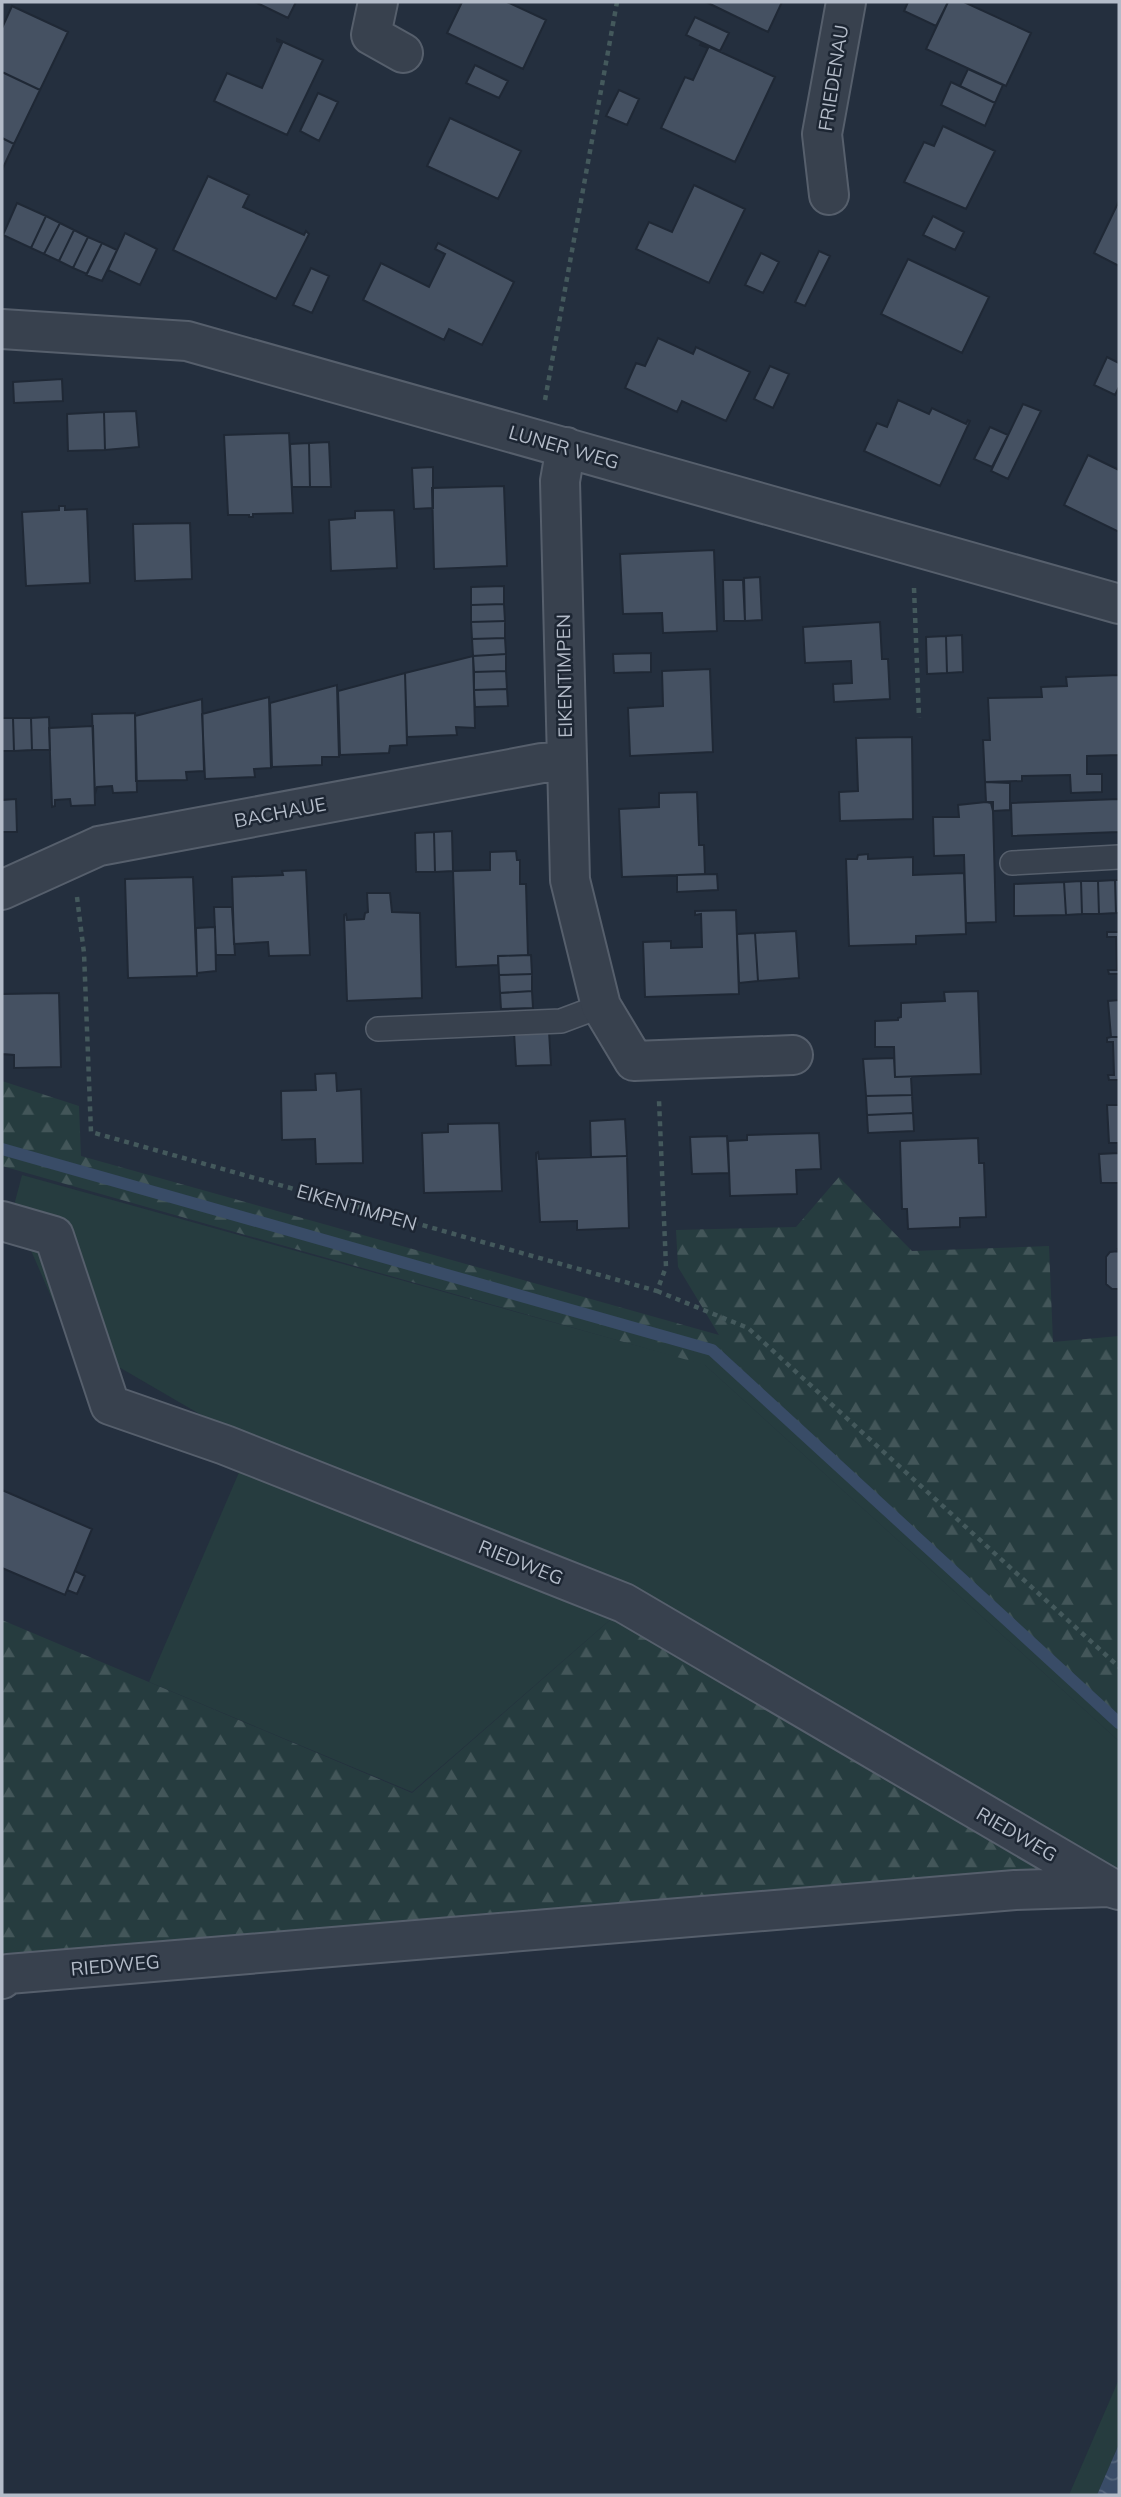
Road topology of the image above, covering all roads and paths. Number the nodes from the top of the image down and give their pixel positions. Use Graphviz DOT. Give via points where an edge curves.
graph roads {
  1 [pos="378,2"];
  2 [pos="617,2"];
  3 [pos="846,2"];
  4 [pos="403,53"];
  5 [pos="829,195"];
  6 [pos="2,329"];
  7 [pos="551,443"];
  8 [pos="913,546"];
  9 [pos="1119,604"];
  10 [pos="919,718"];
  11 [pos="565,762"];
  12 [pos="1119,857"];
  13 [pos="72,858"];
  14 [pos="1012,863"];
  15 [pos="2,890"];
  16 [pos="601,1006"];
  17 [pos="378,1029"];
  18 [pos="793,1055"];
  19 [pos="634,1061"];
  20 [pos="2,1221"];
  21 [pos="657,1291"];
  22 [pos="1119,1667"];
  23 [pos="1114,1889"];
  24 [pos="2,1979"];
  1 -- 4 [label="street" via="371,35"];
  2 -- 7 [label="path"];
  3 -- 5 [label="street, FRIEDENAU" via="822,134"];
  6 -- 7 [label="street, LUNER WEG" via="187,341"];
  7 -- 8 [label="street, LUNER WEG"];
  7 -- 11 [label="street, EIKENTIMPEN" via="560,481"];
  8 -- 9 [label="street, LUNER WEG"];
  8 -- 10 [label="path"];
  11 -- 13 [label="street, BACHAUE" via="99,846"];
  11 -- 16 [label="street, EIKENTIMPEN" via="570,880"];
  12 -- 14 [label="lane"];
  13 -- 15 [label="street, BACHAUE"];
  13 -- 21 [label="path, EIKENTIMPEN" via="84,953 91,1132"];
  16 -- 17 [label="lane" via="561,1021"];
  16 -- 19 [label="street, EIKENTIMPEN"];
  18 -- 19 [label="street"];
  19 -- 21 [label="path" via="660,1102 666,1267"];
  20 -- 23 [label="street, RIEDWEG" via="54,1236 110,1405 225,1445 624,1603"];
  21 -- 22 [label="path" via="748,1328"];
  23 -- 24 [label="street, RIEDWEG" via="1015,1890 8,1974"];
}
